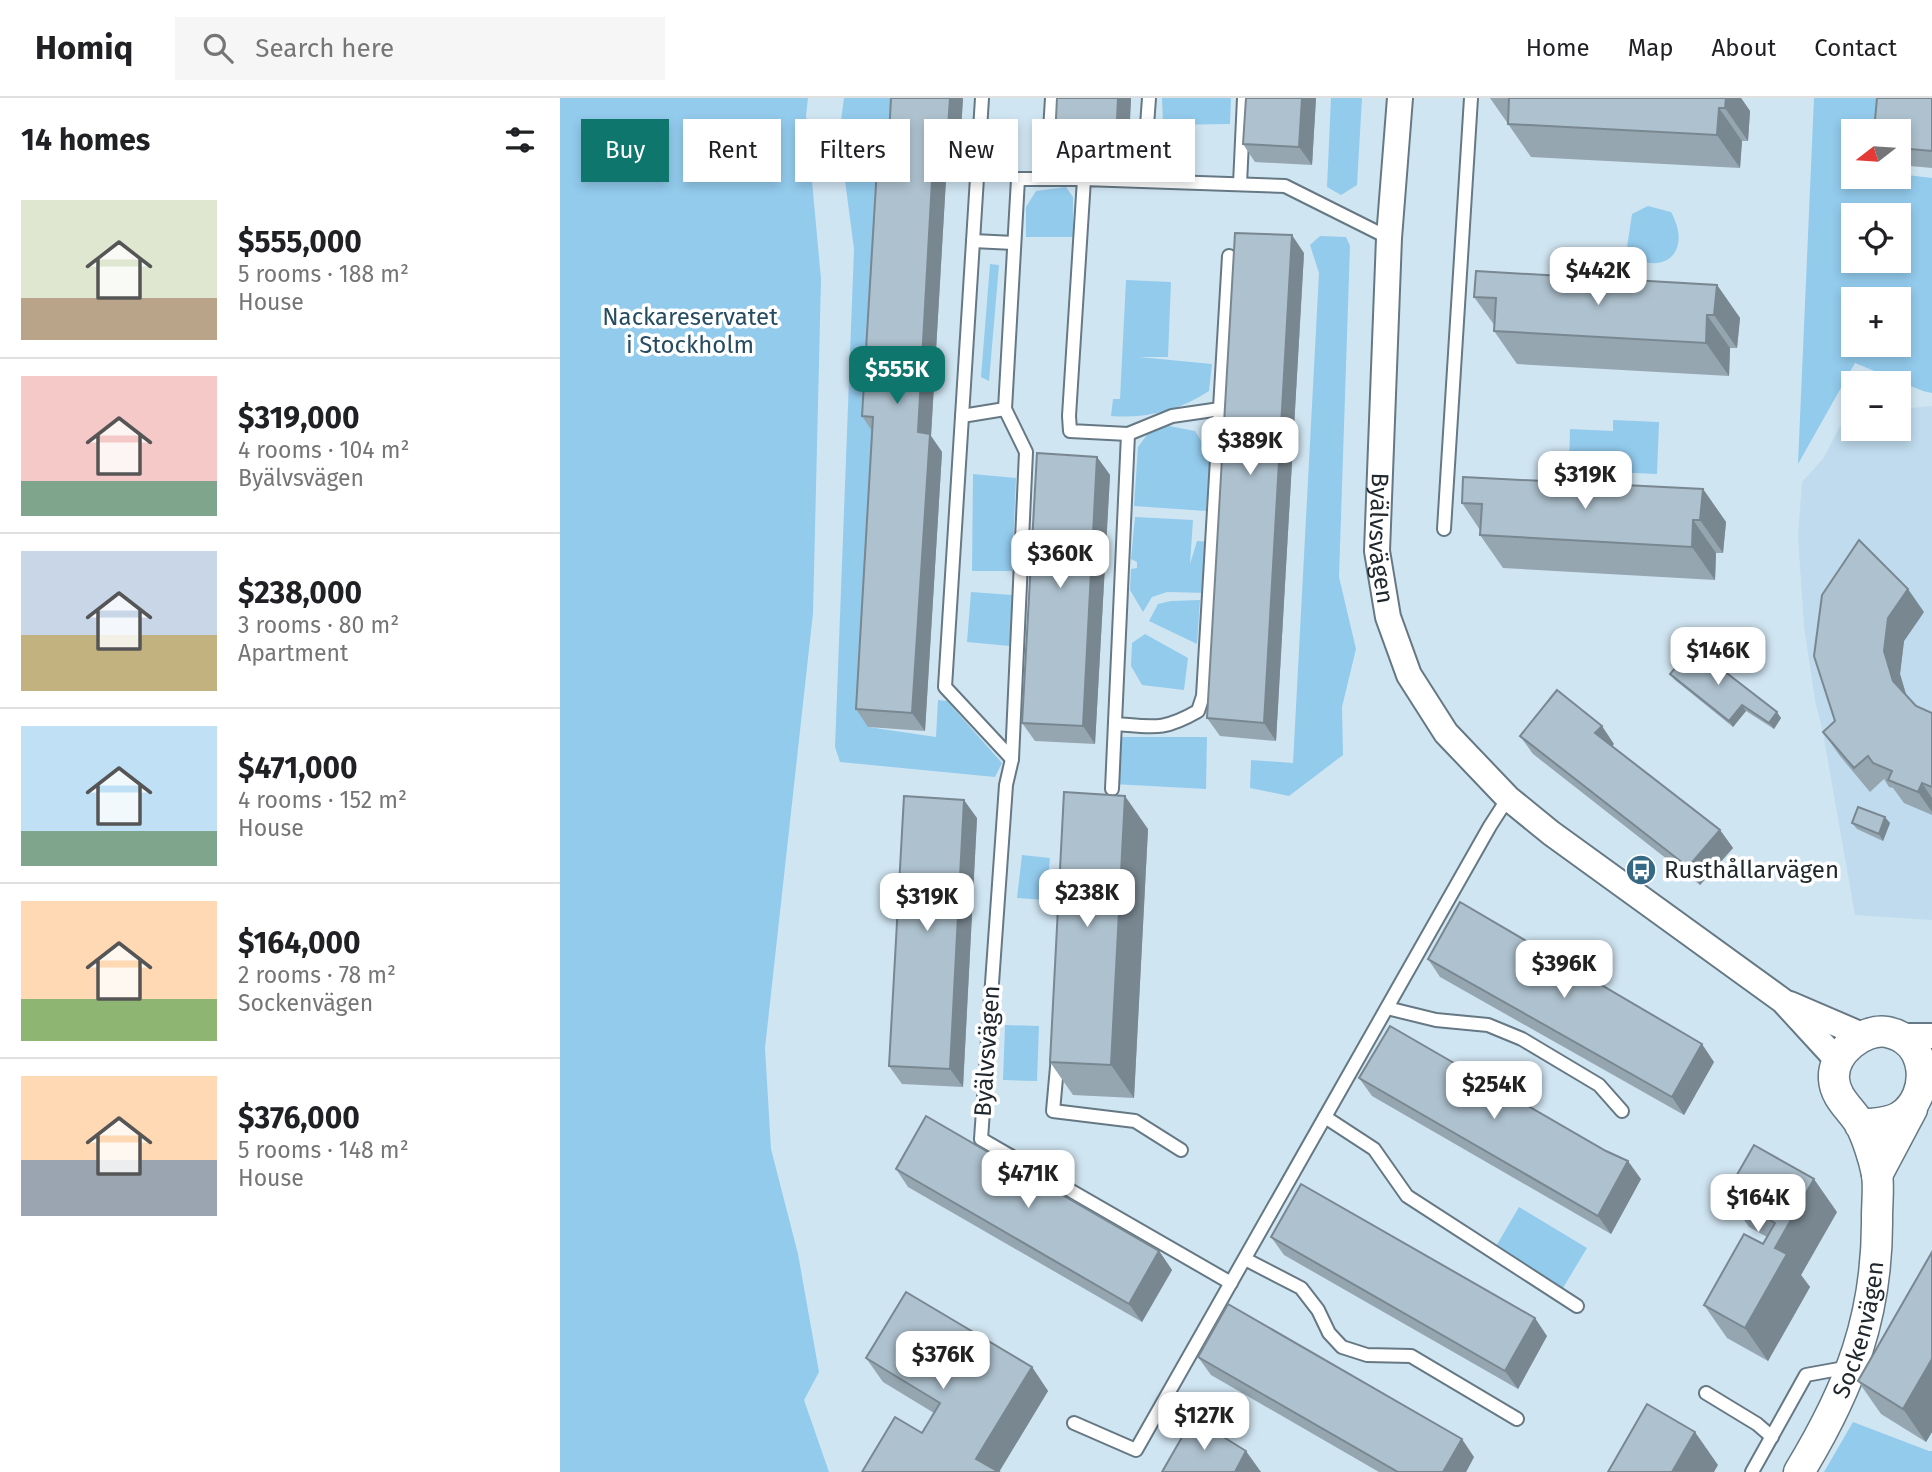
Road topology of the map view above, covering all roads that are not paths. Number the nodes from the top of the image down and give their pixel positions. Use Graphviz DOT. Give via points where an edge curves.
graph roads {
  1 [pos="982,98"];
  2 [pos="1052,98"];
  3 [pos="1149,98"];
  4 [pos="1244,98"];
  5 [pos="1400,98"];
  6 [pos="1471,98"];
  7 [pos="1051,119"];
  8 [pos="1147,119"];
  9 [pos="1032,179"];
  10 [pos="1084,182"];
  11 [pos="1175,182"];
  12 [pos="1240,184"];
  13 [pos="1389,238"];
  14 [pos="973,242"];
  15 [pos="1014,243"];
  16 [pos="1228,256"];
  17 [pos="1220,409"];
  18 [pos="1005,410"];
  19 [pos="962,416"];
  20 [pos="1128,434"];
  21 [pos="1444,528"];
  22 [pos="1115,724"];
  23 [pos="1012,759"];
  24 [pos="1112,789"];
  25 [pos="1508,798"];
  26 [pos="1783,1001"];
  27 [pos="1387,1008"];
  28 [pos="1862,1035"];
  29 [pos="1900,1036"];
  30 [pos="1932,1036"];
  31 [pos="1059,1045"];
  32 [pos="1838,1061"];
  33 [pos="1928,1077"];
  34 [pos="1912,1109"];
  35 [pos="1622,1111"];
  36 [pos="1325,1117"];
  37 [pos="1860,1125"];
  38 [pos="1181,1150"];
  39 [pos="1877,1175"];
  40 [pos="1245,1259"];
  41 [pos="1231,1283"];
  42 [pos="1577,1306"];
  43 [pos="1854,1367"];
  44 [pos="1706,1393"];
  45 [pos="1517,1419"];
  46 [pos="1074,1423"];
  47 [pos="1772,1437"];
  48 [pos="1752,1472"];
  49 [pos="1800,1472"];
  1 -- 14 [label="lane"];
  2 -- 7 [label="lane"];
  3 -- 8 [label="lane"];
  4 -- 12 [label="lane"];
  5 -- 13 [label="street, Byälvsvägen"];
  6 -- 21 [label="lane"];
  9 -- 15 [label="lane, Byälvsvägen" via="1018,179"];
  10 -- 20 [label="lane" via="1070,431"];
  11 -- 12 [label="lane, Byälvsvägen"];
  12 -- 13 [label="lane, Byälvsvägen" via="1285,186"];
  13 -- 25 [label="street, Byälvsvägen" via="1377,551 1388,617 1409,675 1446,733"];
  14 -- 15 [label="lane"];
  14 -- 19 [label="lane"];
  15 -- 18 [label="lane, Byälvsvägen"];
  16 -- 17 [label="lane"];
  17 -- 20 [label="lane" via="1172,416"];
  17 -- 22 [label="lane" via="1203,696 1198,711 1160,727"];
  18 -- 19 [label="lane"];
  18 -- 23 [label="lane, Byälvsvägen" via="1026,452"];
  19 -- 23 [label="lane" via="945,687"];
  20 -- 22 [label="lane"];
  22 -- 24 [label="lane"];
  23 -- 41 [label="lane, Byälvsvägen" via="1006,785 981,1139"];
  25 -- 26 [label="street, Byälvsvägen"];
  25 -- 27 [label="lane"];
  26 -- 28 [label="street, Byälvsvägen"];
  26 -- 32 [label="street, Byälvsvägen"];
  27 -- 35 [label="lane" via="1427,1019 1488,1025 1522,1039 1599,1085"];
  27 -- 36 [label="lane"];
  28 -- 29 [label="street" via="1885,1032"];
  28 -- 32 [label="street"];
  29 -- 30 [label="street"];
  29 -- 33 [label="street" via="1912,1045"];
  31 -- 38 [label="lane" via="1053,1111 1136,1121"];
  32 -- 37 [label="street" via="1833,1077 1838,1094"];
  33 -- 34 [label="street"];
  34 -- 37 [label="street" via="1899,1118"];
  34 -- 39 [label="street, Sockenvägen"];
  36 -- 40 [label="lane"];
  36 -- 42 [label="lane" via="1374,1149 1407,1196"];
  37 -- 39 [label="street, Sockenvägen"];
  39 -- 43 [label="street, Sockenvägen" via="1877,1241 1869,1316"];
  40 -- 41 [label="lane"];
  40 -- 45 [label="lane" via="1301,1288 1342,1347 1367,1356 1411,1356"];
  41 -- 46 [label="lane" via="1136,1450"];
  43 -- 47 [label="lane" via="1806,1375"];
  43 -- 49 [label="street, Sockenvägen"];
  44 -- 47 [label="lane"];
  47 -- 48 [label="lane"];
}
